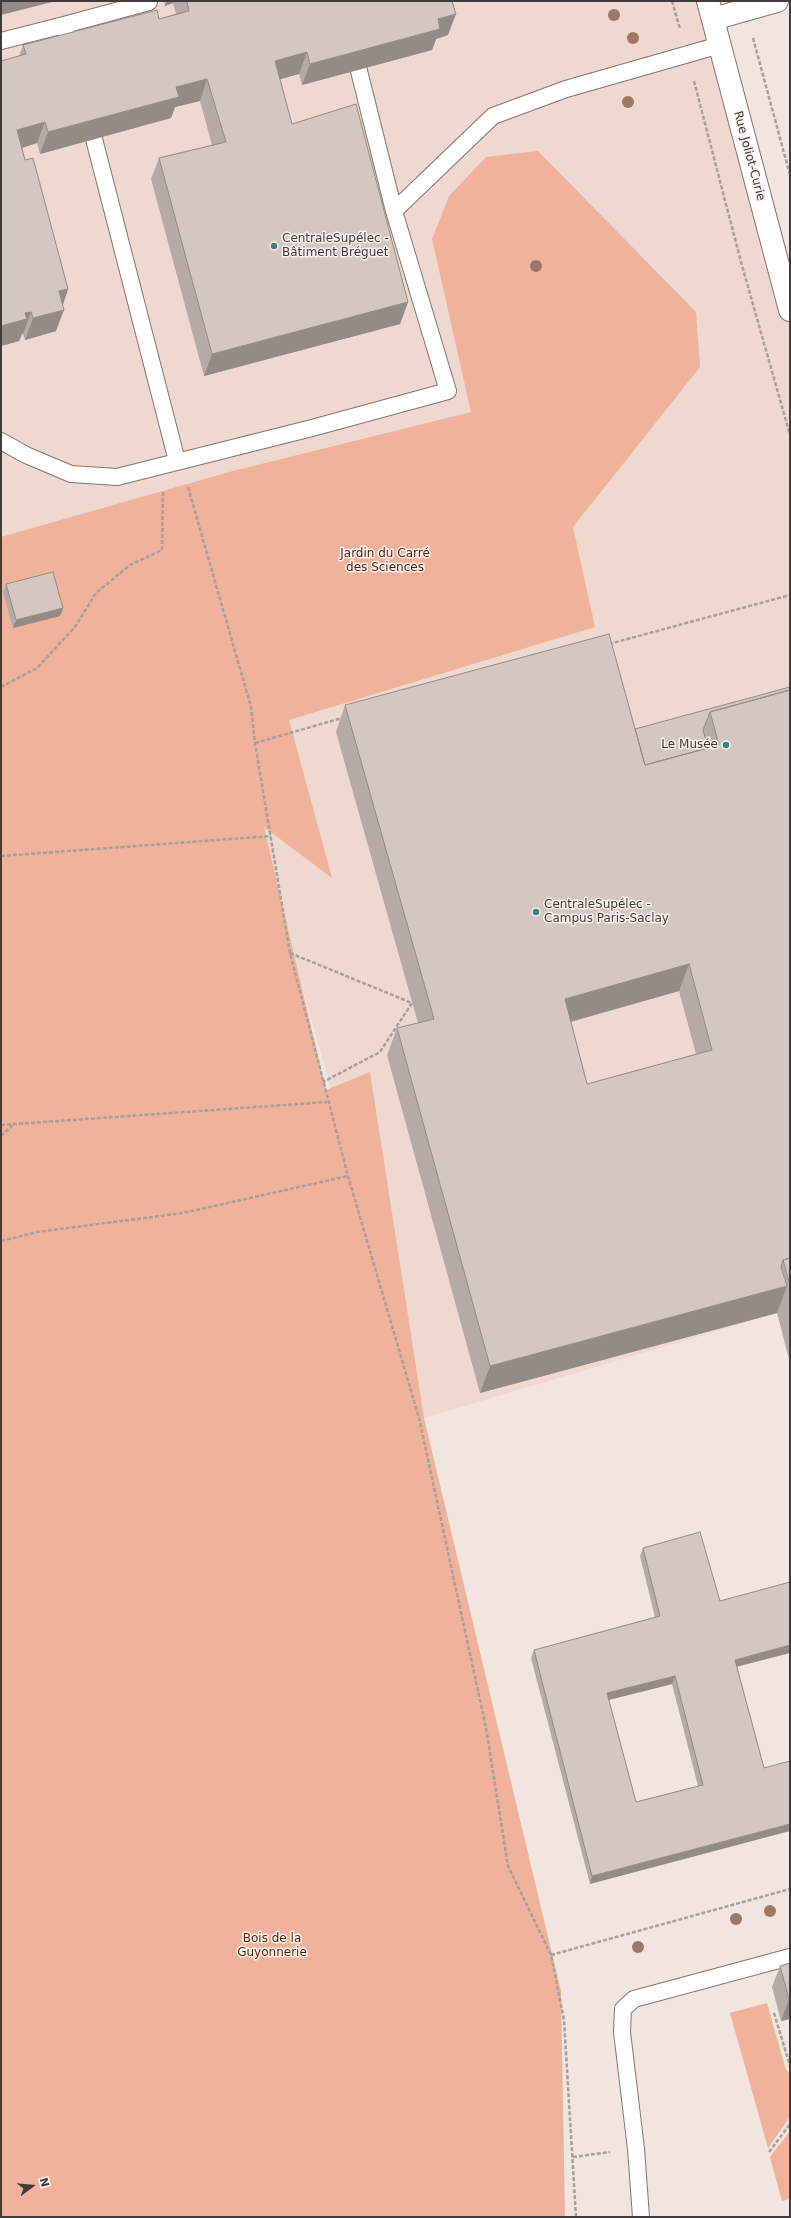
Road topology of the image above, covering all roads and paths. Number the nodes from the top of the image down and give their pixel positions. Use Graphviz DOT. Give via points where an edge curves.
graph roads {
  1 [pos="672,1"];
  2 [pos="777,1"];
  3 [pos="149,2"];
  4 [pos="711,10"];
  5 [pos="64,25"];
  6 [pos="752,34"];
  7 [pos="1,41"];
  8 [pos="720,45"];
  9 [pos="72,52"];
  10 [pos="687,55"];
  11 [pos="359,71"];
  12 [pos="94,139"];
  13 [pos="790,175"];
  14 [pos="394,211"];
  15 [pos="790,310"];
  16 [pos="790,435"];
  17 [pos="1,441"];
  18 [pos="177,461"];
  19 [pos="790,595"];
  20 [pos="607,645"];
  21 [pos="1,687"];
  22 [pos="347,717"];
  23 [pos="255,743"];
  24 [pos="271,836"];
  25 [pos="1,856"];
  26 [pos="290,953"];
  27 [pos="323,1082"];
  28 [pos="327,1102"];
  29 [pos="14,1124"];
  30 [pos="1,1125"];
  31 [pos="1,1136"];
  32 [pos="348,1176"];
  33 [pos="1,1241"];
  34 [pos="790,1889"];
  35 [pos="551,1955"];
  36 [pos="790,1957"];
  37 [pos="774,2013"];
  38 [pos="790,2066"];
  39 [pos="790,2124"];
  40 [pos="636,2149"];
  41 [pos="769,2152"];
  42 [pos="573,2157"];
  43 [pos="576,2217"];
  44 [pos="641,2217"];
  1 -- 10 [label="path"];
  2 -- 4 [label="street"];
  3 -- 5 [label="lane"];
  4 -- 8 [label="street, Rue Joliot-Curie"];
  5 -- 7 [label="lane"];
  5 -- 9 [label="lane"];
  6 -- 13 [label="path"];
  8 -- 10 [label="lane"];
  8 -- 15 [label="street, Rue Joliot-Curie"];
  10 -- 14 [label="lane" via="566,89 493,116"];
  10 -- 16 [label="path"];
  11 -- 14 [label="lane"];
  12 -- 18 [label="lane"];
  14 -- 18 [label="lane" via="448,391"];
  17 -- 18 [label="lane" via="26,455 71,474 117,477"];
  18 -- 21 [label="path" via="162,492 162,550 130,565 96,594 75,627 37,668"];
  18 -- 23 [label="path" via="189,491 252,707"];
  19 -- 20 [label="path"];
  22 -- 23 [label="path"];
  23 -- 24 [label="path"];
  24 -- 25 [label="path"];
  24 -- 26 [label="path"];
  26 -- 27 [label="path"];
  26 -- 27 [label="path" via="412,1003 380,1052"];
  27 -- 28 [label="path"];
  28 -- 29 [label="path"];
  28 -- 32 [label="path"];
  29 -- 30 [label="path"];
  29 -- 31 [label="path"];
  32 -- 33 [label="path" via="183,1213 37,1232"];
  32 -- 35 [label="path" via="419,1418 486,1728 508,1866"];
  34 -- 35 [label="path"];
  35 -- 42 [label="path" via="564,2020"];
  36 -- 40 [label="lane" via="634,1999 623,2009 622,2032"];
  37 -- 38 [label="path"];
  39 -- 41 [label="path"];
  40 -- 42 [label="path"];
  40 -- 44 [label="lane"];
  42 -- 43 [label="path"];
}
